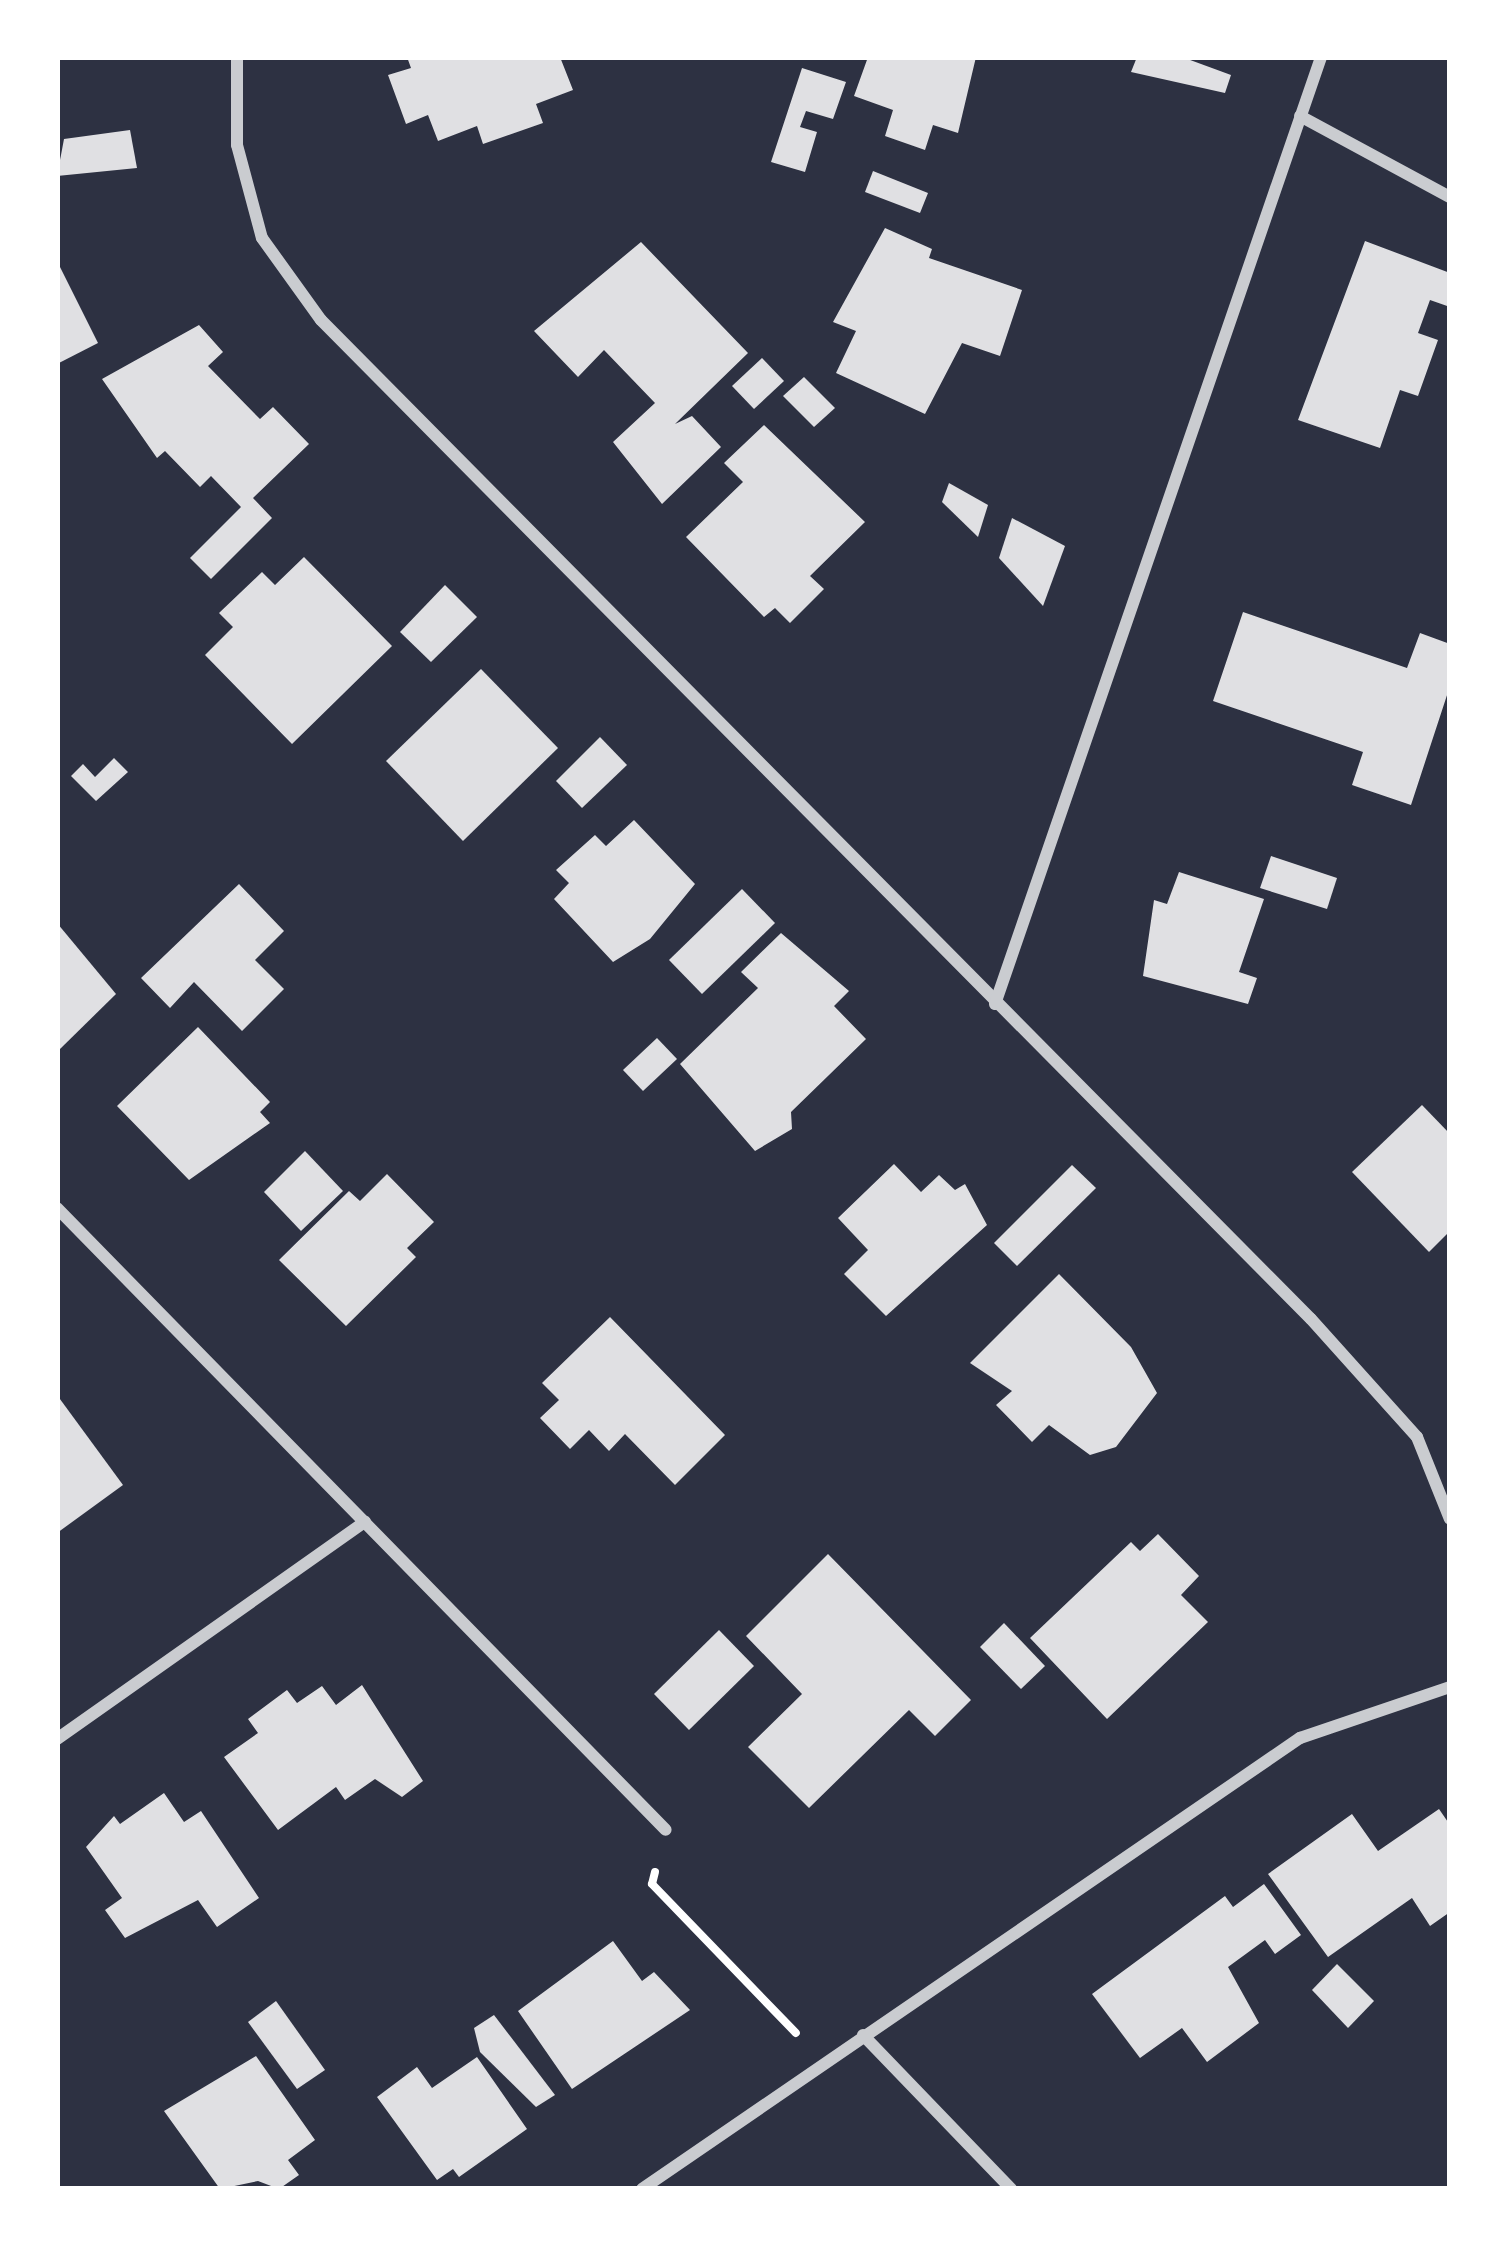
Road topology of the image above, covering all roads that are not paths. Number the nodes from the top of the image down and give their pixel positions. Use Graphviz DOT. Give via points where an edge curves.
graph roads {
  1 [pos="237,57"];
  2 [pos="1321,57"];
  3 [pos="1300,116"];
  4 [pos="1450,197"];
  5 [pos="995,1004"];
  6 [pos="57,1208"];
  7 [pos="1450,1519"];
  8 [pos="365,1522"];
  9 [pos="1450,1687"];
  10 [pos="57,1739"];
  11 [pos="666,1830"];
  12 [pos="863,2035"];
  13 [pos="642,2189"];
  14 [pos="1011,2189"];
  1 -- 5 [label="street" via="237,145 262,238 321,320"];
  2 -- 3 [label="street"];
  3 -- 4 [label="street"];
  3 -- 5 [label="street"];
  5 -- 7 [label="street" via="1417,1437"];
  6 -- 8 [label="street"];
  8 -- 10 [label="street"];
  8 -- 11 [label="street"];
  9 -- 12 [label="street" via="1300,1738"];
  12 -- 13 [label="street"];
  12 -- 14 [label="street"];
}
